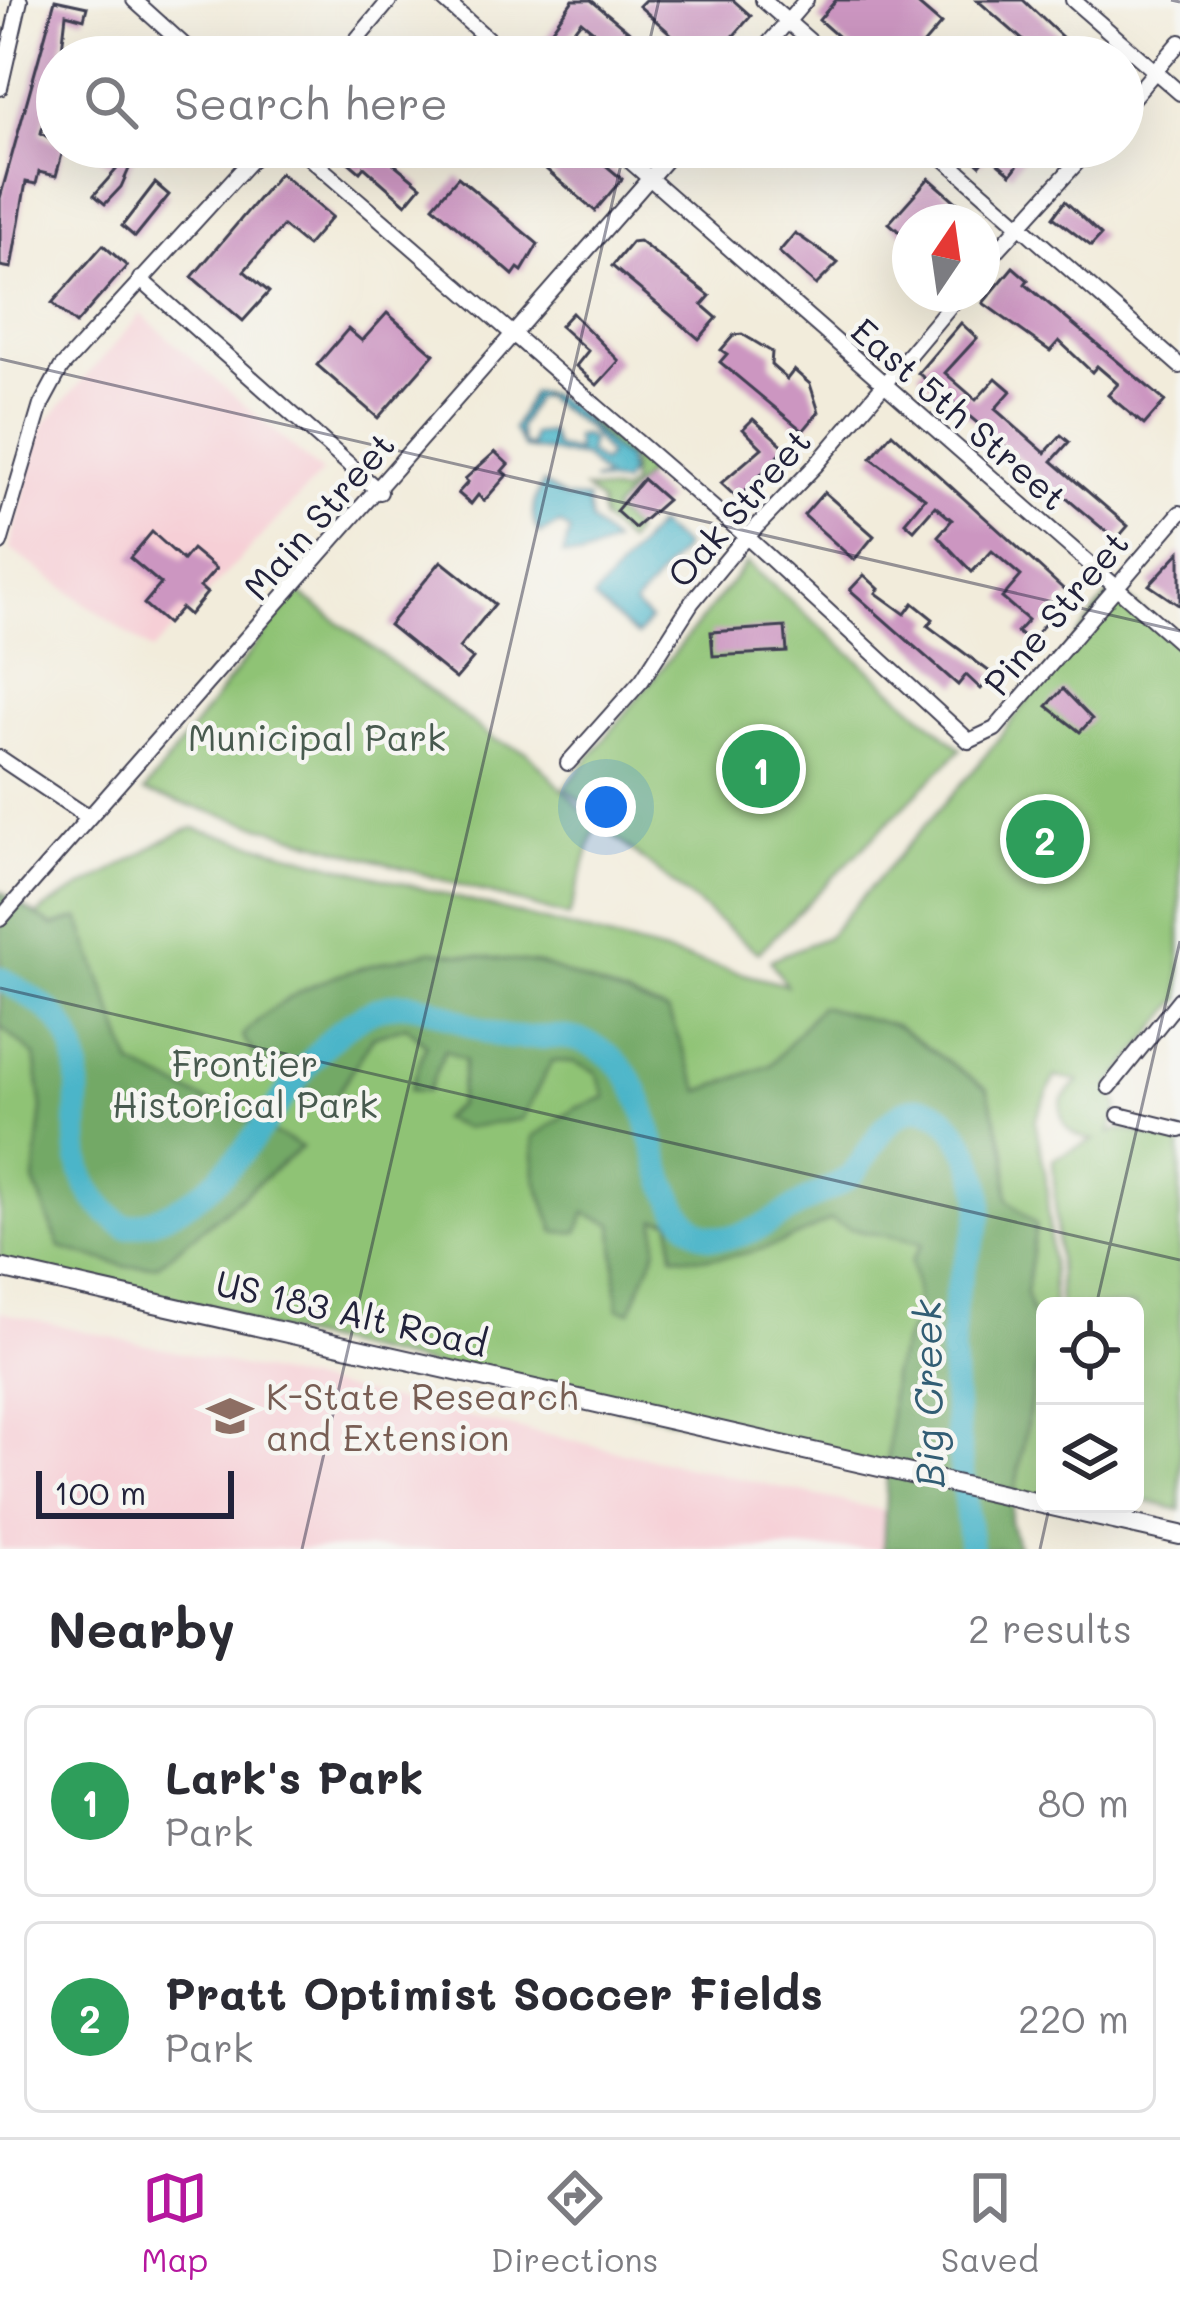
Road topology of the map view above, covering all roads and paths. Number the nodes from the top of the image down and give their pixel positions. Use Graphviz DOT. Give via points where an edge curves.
graph roads {
  1 [pos="20,0"];
  2 [pos="134,0"];
  3 [pos="390,0"];
  4 [pos="444,0"];
  5 [pos="763,0"];
  6 [pos="806,0"];
  7 [pos="1073,0"];
  8 [pos="788,22"];
  9 [pos="173,36"];
  10 [pos="360,36"];
  11 [pos="484,36"];
  12 [pos="776,36"];
  13 [pos="804,36"];
  14 [pos="1115,36"];
  15 [pos="1180,42"];
  16 [pos="4,48"];
  17 [pos="1144,61"];
  18 [pos="1154,70"];
  19 [pos="1144,83"];
  20 [pos="0,88"];
  21 [pos="1180,92"];
  22 [pos="244,168"];
  23 [pos="321,168"];
  24 [pos="638,168"];
  25 [pos="659,168"];
  26 [pos="955,168"];
  27 [pos="1071,168"];
  28 [pos="650,178"];
  29 [pos="1019,224"];
  30 [pos="1000,246"];
  31 [pos="140,278"];
  32 [pos="944,312"];
  33 [pos="514,334"];
  34 [pos="1180,365"];
  35 [pos="881,383"];
  36 [pos="380,492"];
  37 [pos="1180,513"];
  38 [pos="746,537"];
  39 [pos="0,543"];
  40 [pos="1114,586"];
  41 [pos="1180,643"];
  42 [pos="0,758"];
  43 [pos="568,764"];
  44 [pos="88,817"];
  45 [pos="0,920"];
  46 [pos="1180,999"];
  47 [pos="1109,1087"];
  48 [pos="1119,1115"];
  49 [pos="1180,1130"];
  50 [pos="0,1268"];
  51 [pos="1180,1535"];
  1 -- 16 [label="street"];
  2 -- 9 [label="street"];
  3 -- 10 [label="street"];
  4 -- 11 [label="street"];
  5 -- 8 [label="street"];
  6 -- 8 [label="street"];
  7 -- 14 [label="street"];
  8 -- 12 [label="street"];
  8 -- 13 [label="street"];
  15 -- 18 [label="street"];
  16 -- 20 [label="street"];
  17 -- 18 [label="street"];
  18 -- 19 [label="street"];
  18 -- 21 [label="street"];
  22 -- 31 [label="street"];
  23 -- 33 [label="street"];
  24 -- 28 [label="street, East 5th Street"];
  25 -- 28 [label="street, Main Street"];
  26 -- 29 [label="street"];
  27 -- 29 [label="street"];
  28 -- 33 [label="street, Main Street"];
  28 -- 35 [label="street, East 5th Street"];
  29 -- 30 [label="street"];
  29 -- 34 [label="street"];
  31 -- 36 [label="street"];
  31 -- 39 [label="street" via="61,368 41,405"];
  32 -- 35 [label="street, Oak Street"];
  33 -- 36 [label="street, Main Street"];
  33 -- 38 [label="street"];
  35 -- 38 [label="street, Oak Street"];
  35 -- 40 [label="street, East 5th Street"];
  36 -- 44 [label="street, Main Street"];
  37 -- 40 [label="street, Pine Street"];
  38 -- 40 [label="street, Pine Street" via="969,741 995,729"];
  38 -- 43 [label="street, Oak Street" via="642,680"];
  40 -- 41 [label="street, East 5th Street"];
  42 -- 44 [label="street"];
  44 -- 45 [label="street, Main Street"];
  46 -- 47 [label="street"];
  48 -- 49 [label="street"];
  50 -- 51 [label="highway, US 183 Alt Road"];
}
